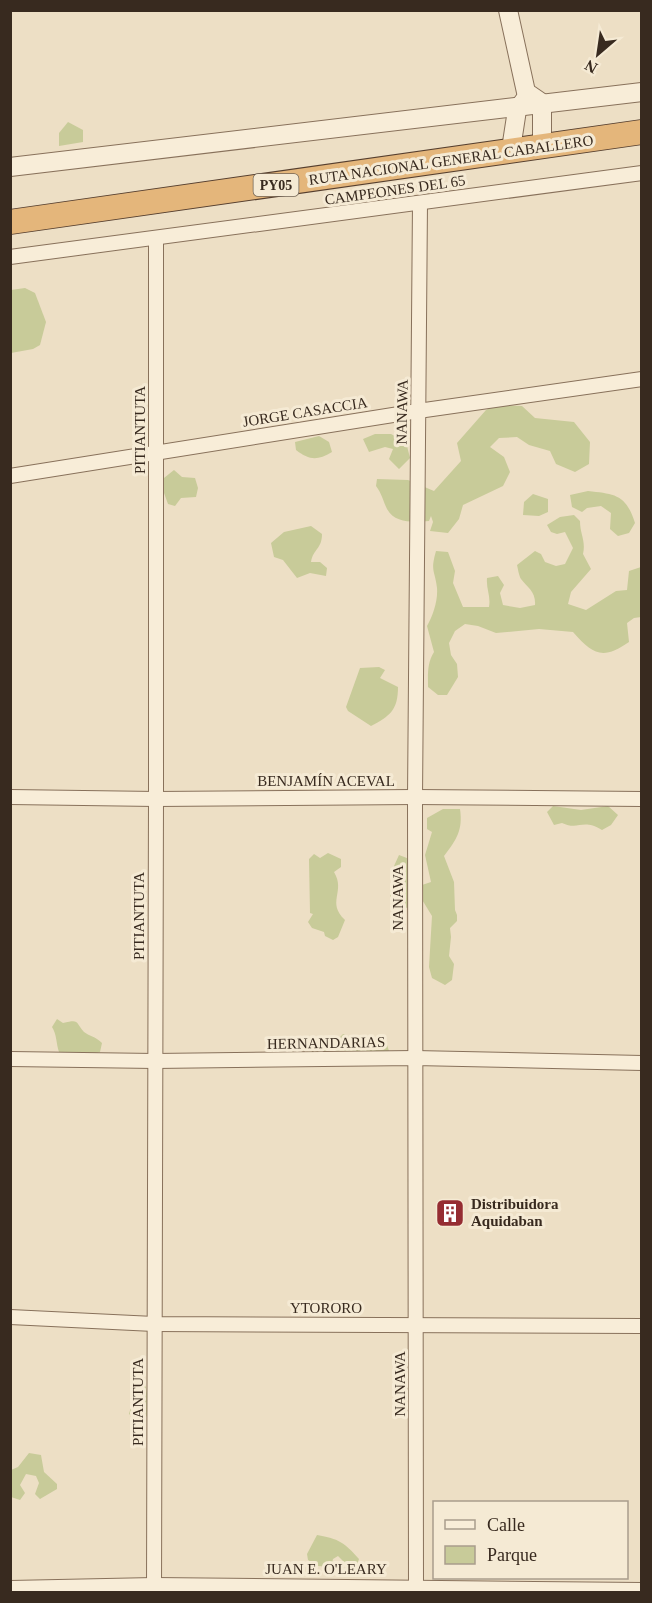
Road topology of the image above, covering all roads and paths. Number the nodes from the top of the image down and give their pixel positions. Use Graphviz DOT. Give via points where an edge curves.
graph roads {
  1 [pos="508,10"];
  2 [pos="642,92"];
  3 [pos="530,101"];
  4 [pos="642,132"];
  5 [pos="542,146"];
  6 [pos="511,150"];
  7 [pos="10,167"];
  8 [pos="642,173"];
  9 [pos="420,203"];
  10 [pos="10,222"];
  11 [pos="156,239"];
  12 [pos="10,257"];
  13 [pos="642,379"];
  14 [pos="418,411"];
  15 [pos="156,453"];
  16 [pos="10,476"];
  17 [pos="10,797"];
  18 [pos="415,797"];
  19 [pos="156,799"];
  20 [pos="642,800"];
  21 [pos="415,1058"];
  22 [pos="10,1059"];
  23 [pos="155,1061"];
  24 [pos="642,1063"];
  25 [pos="10,1317"];
  26 [pos="154,1324"];
  27 [pos="417,1325"];
  28 [pos="642,1326"];
  29 [pos="10,1588"];
  30 [pos="154,1589"];
  31 [pos="416,1589"];
  32 [pos="642,1590"];
  1 -- 3 [label="street"];
  2 -- 3 [label="street"];
  3 -- 5 [label="street"];
  3 -- 6 [label="street" via="517,110"];
  3 -- 7 [label="street"];
  4 -- 5 [label="highway, RUTA NACIONAL GENERAL CABALLERO / PY05"];
  5 -- 6 [label="highway, RUTA NACIONAL GENERAL CABALLERO / PY05"];
  6 -- 10 [label="highway, RUTA NACIONAL GENERAL CABALLERO / PY05"];
  8 -- 9 [label="street, CAMPEONES DEL 65"];
  9 -- 11 [label="street, CAMPEONES DEL 65"];
  9 -- 14 [label="street, NANAWA"];
  11 -- 12 [label="street, CAMPEONES DEL 65"];
  11 -- 15 [label="street, PITIANTUTA"];
  13 -- 14 [label="street, JORGE CASACCIA"];
  14 -- 15 [label="street, JORGE CASACCIA"];
  14 -- 18 [label="street, NANAWA"];
  15 -- 16 [label="street, JORGE CASACCIA"];
  15 -- 19 [label="street, PITIANTUTA"];
  17 -- 19 [label="street, BENJAMÍN ACEVAL"];
  18 -- 19 [label="street, BENJAMÍN ACEVAL"];
  18 -- 20 [label="street, BENJAMÍN ACEVAL"];
  18 -- 21 [label="street, NANAWA"];
  19 -- 23 [label="street, PITIANTUTA"];
  21 -- 23 [label="street, HERNANDARIAS"];
  21 -- 24 [label="street, HERNANDARIAS"];
  21 -- 27 [label="street, NANAWA"];
  22 -- 23 [label="street, HERNANDARIAS"];
  23 -- 26 [label="street, PITIANTUTA"];
  25 -- 26 [label="street, YTORORO"];
  26 -- 27 [label="street, YTORORO"];
  26 -- 30 [label="street, PITIANTUTA"];
  27 -- 28 [label="street, YTORORO"];
  27 -- 31 [label="street, NANAWA"];
  29 -- 30 [label="street, JUAN E. O'LEARY"];
  30 -- 31 [label="street, JUAN E. O'LEARY"];
  31 -- 32 [label="street, JUAN E. O'LEARY"];
}
